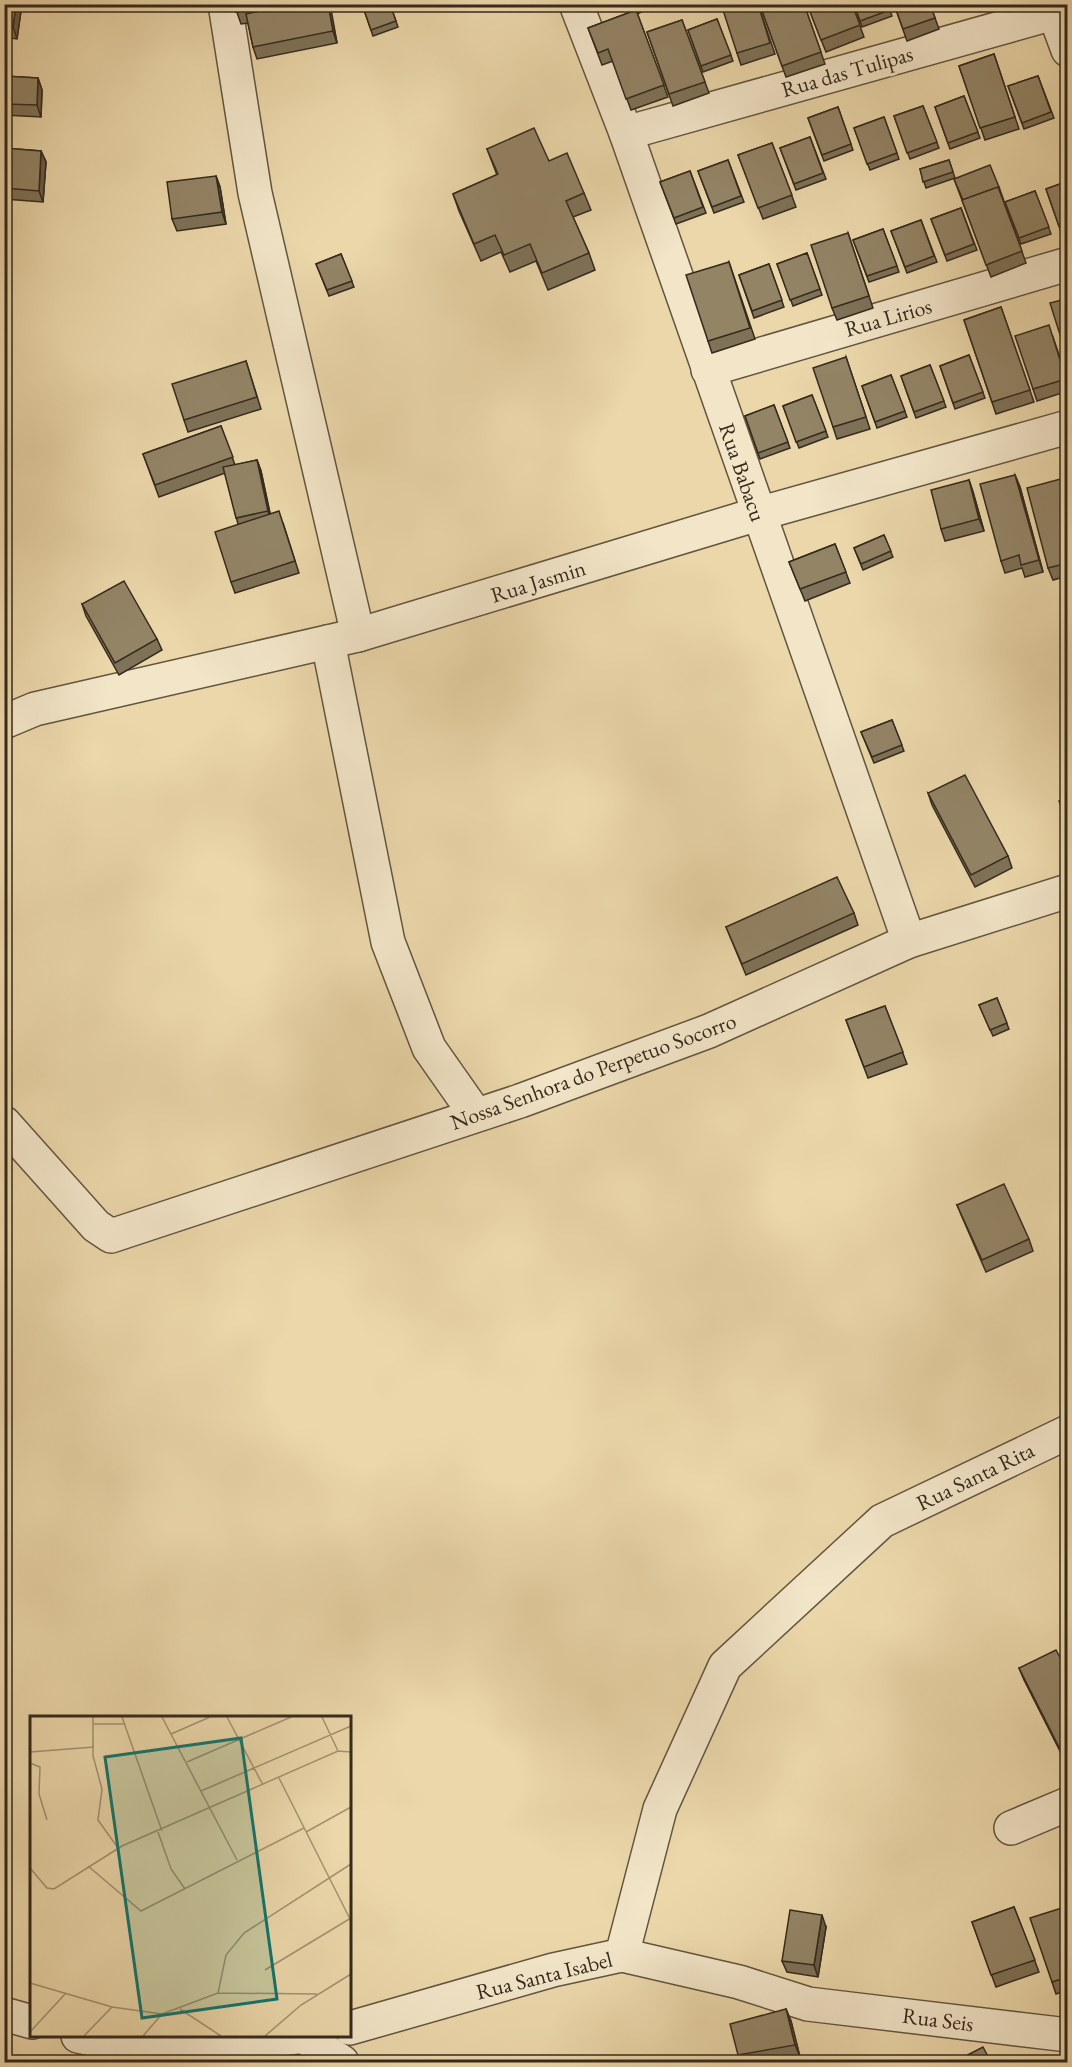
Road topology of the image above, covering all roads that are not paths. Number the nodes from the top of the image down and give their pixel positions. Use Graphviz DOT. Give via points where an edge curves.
graph roads {
  1 [pos="225,4"];
  2 [pos="576,4"];
  3 [pos="1057,8"];
  4 [pos="1068,50"];
  5 [pos="626,133"];
  6 [pos="1068,264"];
  7 [pos="708,370"];
  8 [pos="1068,427"];
  9 [pos="758,514"];
  10 [pos="343,639"];
  11 [pos="4,722"];
  12 [pos="1068,891"];
  13 [pos="909,941"];
  14 [pos="476,1115"];
  15 [pos="4,1124"];
  16 [pos="1068,1432"];
  17 [pos="1068,1804"];
  18 [pos="1011,1828"];
  19 [pos="622,1955"];
  20 [pos="808,2004"];
  21 [pos="4,2014"];
  22 [pos="30,2021"];
  23 [pos="351,2028"];
  24 [pos="1068,2035"];
  25 [pos="82,2037"];
  26 [pos="297,2037"];
  27 [pos="305,2037"];
  28 [pos="160,2058"];
  29 [pos="342,2062"];
  1 -- 10 [label="street" via="255,193"];
  2 -- 5 [label="street, Rua Babacu"];
  3 -- 4 [label="street"];
  3 -- 5 [label="street, Rua das Tulipas"];
  5 -- 7 [label="street, Rua Babacu"];
  6 -- 7 [label="street, Rua Lirios"];
  7 -- 9 [label="street, Rua Babacu"];
  8 -- 9 [label="street, Rua Jasmin"];
  9 -- 10 [label="street, Rua Jasmin"];
  9 -- 13 [label="street, Rua Babacu"];
  10 -- 11 [label="street, Rua Jasmin" via="34,709"];
  10 -- 14 [label="street" via="388,942 429,1048"];
  12 -- 13 [label="street, Nossa Senhora do Perpetuo Socorro"];
  13 -- 14 [label="street, Nossa Senhora do Perpetuo Socorro" via="709,1031"];
  14 -- 15 [label="street, Nossa Senhora do Perpetuo Socorro" via="111,1236 96,1226"];
  16 -- 19 [label="street, Rua Santa Rita" via="882,1521 725,1666 660,1809"];
  17 -- 18 [label="street"];
  19 -- 20 [label="street, Rua Santa Isabel" via="739,1982"];
  19 -- 23 [label="street, Rua Santa Isabel" via="553,1970"];
  20 -- 24 [label="street, Rua Seis"];
  21 -- 22 [label="street"];
  25 -- 28 [label="street"];
  26 -- 28 [label="street"];
  27 -- 29 [label="street"];
}
